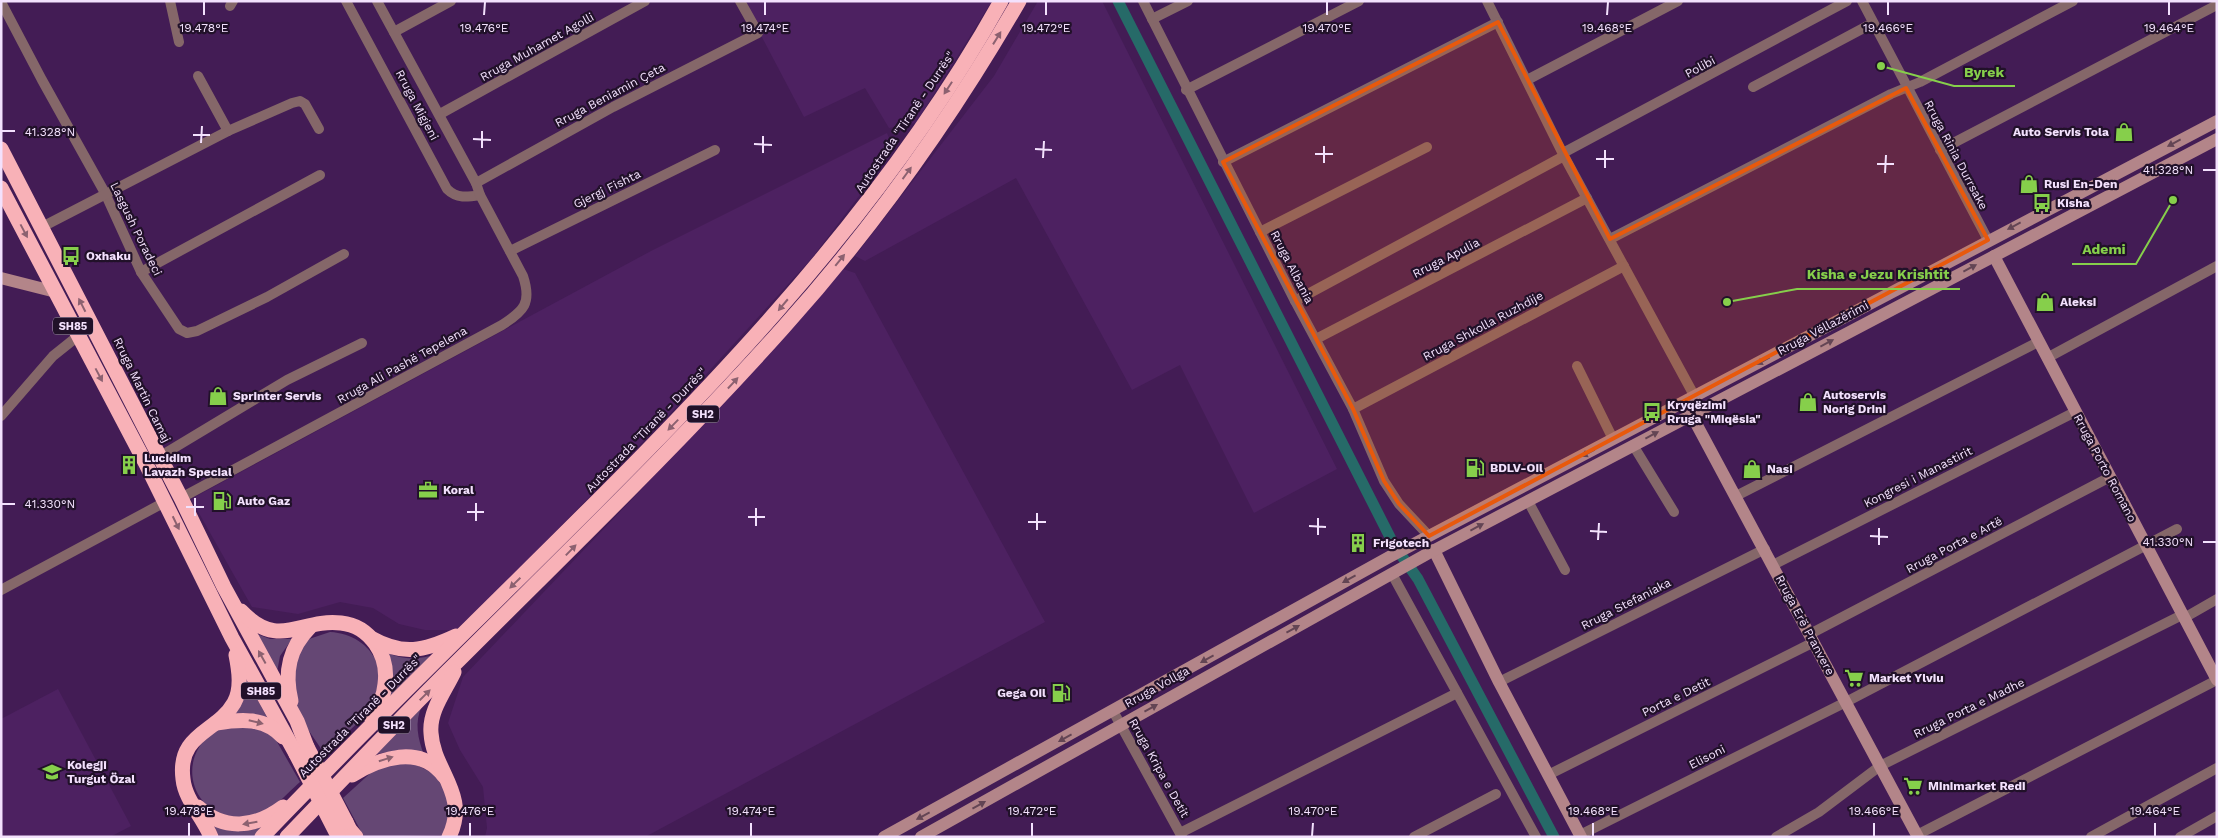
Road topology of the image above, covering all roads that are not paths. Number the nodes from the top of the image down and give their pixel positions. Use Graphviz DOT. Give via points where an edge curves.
graph roads {
  1 [pos="170,1"];
  2 [pos="346,1"];
  3 [pos="378,1"];
  4 [pos="451,1"];
  5 [pos="645,1"];
  6 [pos="740,1"];
  7 [pos="1001,1"];
  8 [pos="1018,1"];
  9 [pos="1143,1"];
  10 [pos="1188,1"];
  11 [pos="1359,1"];
  12 [pos="1487,1"];
  13 [pos="1678,1"];
  14 [pos="1847,1"];
  15 [pos="1862,1"];
  16 [pos="2073,1"];
  17 [pos="1,2"];
  18 [pos="2217,5"];
  19 [pos="1152,19"];
  20 [pos="1498,22"];
  21 [pos="1873,23"];
  22 [pos="394,32"];
  23 [pos="179,42"];
  24 [pos="198,76"];
  25 [pos="1526,80"];
  26 [pos="1753,87"];
  27 [pos="1906,88"];
  28 [pos="1186,90"];
  29 [pos="440,114"];
  30 [pos="2217,121"];
  31 [pos="319,128"];
  32 [pos="228,131"];
  33 [pos="2217,139"];
  34 [pos="1427,147"];
  35 [pos="1,149"];
  36 [pos="715,150"];
  37 [pos="1940,150"];
  38 [pos="1564,155"];
  39 [pos="1223,162"];
  40 [pos="320,175"];
  41 [pos="476,183"];
  42 [pos="1,188"];
  43 [pos="105,193"];
  44 [pos="480,195"];
  45 [pos="1587,198"];
  46 [pos="42,227"];
  47 [pos="1260,232"];
  48 [pos="1610,239"];
  49 [pos="1988,240"];
  50 [pos="510,250"];
  51 [pos="344,254"];
  52 [pos="1994,256"];
  53 [pos="1624,266"];
  54 [pos="2217,266"];
  55 [pos="141,272"];
  56 [pos="1,278"];
  57 [pos="56,292"];
  58 [pos="1295,301"];
  59 [pos="78,336"];
  60 [pos="1316,339"];
  61 [pos="2038,342"];
  62 [pos="362,343"];
  63 [pos="2047,358"];
  64 [pos="1577,366"];
  65 [pos="1694,397"];
  66 [pos="1353,409"];
  67 [pos="2075,412"];
  68 [pos="1691,414"];
  69 [pos="1,416"];
  70 [pos="1613,439"];
  71 [pos="1633,445"];
  72 [pos="159,458"];
  73 [pos="2110,477"];
  74 [pos="1736,496"];
  75 [pos="181,498"];
  76 [pos="1528,500"];
  77 [pos="165,502"];
  78 [pos="1674,512"];
  79 [pos="2177,529"];
  80 [pos="1425,538"];
  81 [pos="2146,545"];
  82 [pos="1765,549"];
  83 [pos="1430,552"];
  84 [pos="1773,565"];
  85 [pos="1565,570"];
  86 [pos="1394,572"];
  87 [pos="224,588"];
  88 [pos="1,590"];
  89 [pos="2217,600"];
  90 [pos="2183,617"];
  91 [pos="310,627"];
  92 [pos="466,631"];
  93 [pos="232,638"];
  94 [pos="371,638"];
  95 [pos="1812,638"];
  96 [pos="460,659"];
  97 [pos="2217,680"];
  98 [pos="1499,682"];
  99 [pos="1457,693"];
  100 [pos="1846,702"];
  101 [pos="1114,711"];
  102 [pos="297,721"];
  103 [pos="216,723"];
  104 [pos="1122,725"];
  105 [pos="362,736"];
  106 [pos="297,748"];
  107 [pos="1880,766"];
  108 [pos="2217,768"];
  109 [pos="1548,775"];
  110 [pos="450,786"];
  111 [pos="306,790"];
  112 [pos="329,792"];
  113 [pos="1496,794"];
  114 [pos="188,796"];
  115 [pos="2217,816"];
  116 [pos="346,832"];
  117 [pos="290,834"];
  118 [pos="1181,835"];
  119 [pos="1580,836"];
  120 [pos="1918,836"];
  121 [pos="211,837"];
  122 [pos="262,837"];
  123 [pos="449,837"];
  124 [pos="884,837"];
  125 [pos="921,837"];
  126 [pos="1414,837"];
  127 [pos="1536,837"];
  128 [pos="1776,837"];
  129 [pos="2092,837"];
  130 [pos="2180,837"];
  1 -- 23 [label="street"];
  2 -- 44 [label="street, Rruga Migjeni" via="447,190 464,197"];
  3 -- 22 [label="street, Rruga Ali Pashë Tepelena"];
  4 -- 22 [label="street"];
  5 -- 29 [label="street, Rruga Muhamet Agolli"];
  6 -- 41 [label="street, Rruga Beniamin Çeta" via="758,33 613,107"];
  7 -- 92 [label="highway, Autostrada \"Tiranë - Durrës\" / SH2, one-way" via="929,116 867,204 771,319 619,481"];
  96 -- 8 [label="highway, SH2, one-way" via="726,390 806,302 878,213 941,125"];
  9 -- 19 [label="street, Rruga Albania"];
  10 -- 19 [label="street"];
  11 -- 28 [label="street"];
  12 -- 20 [label="street"];
  13 -- 25 [label="street"];
  14 -- 38 [label="street, Polibi"];
  15 -- 21 [label="street, Rruga Rinia Durrsake"];
  16 -- 27 [label="street"];
  17 -- 43 [label="street, Lasgush Poradeci"];
  18 -- 37 [label="street"];
  19 -- 28 [label="street, Rruga Albania"];
  20 -- 25 [label="street"];
  20 -- 39 [label="street"];
  21 -- 26 [label="street"];
  21 -- 27 [label="street, Rruga Rinia Durrsake"];
  22 -- 29 [label="street, Rruga Ali Pashë Tepelena"];
  24 -- 32 [label="street"];
  25 -- 38 [label="street"];
  27 -- 37 [label="street, Rruga Rinia Durrsake"];
  27 -- 48 [label="street"];
  28 -- 39 [label="street, Rruga Albania"];
  29 -- 41 [label="street, Rruga Ali Pashë Tepelena"];
  30 -- 49 [label="main road, Rruga Vëllazërimi, one-way"];
  31 -- 32 [label="street" via="300,101"];
  32 -- 43 [label="street"];
  33 -- 52 [label="main road, Rruga Vëllazërimi"];
  34 -- 47 [label="street"];
  35 -- 46 [label="highway, Rruga Martin Camaj / SH85"];
  36 -- 50 [label="street, Gjergj Fishta"];
  37 -- 49 [label="street, Rruga Rinia Durrsake"];
  38 -- 45 [label="street"];
  38 -- 58 [label="street, Polibi"];
  39 -- 47 [label="street, Rruga Albania"];
  40 -- 55 [label="street"];
  41 -- 44 [label="street, Rruga Ali Pashë Tepelena"];
  42 -- 57 [label="highway, Rruga Martin Camaj / SH85, one-way"];
  43 -- 46 [label="street"];
  43 -- 55 [label="street, Lasgush Poradeci"];
  44 -- 50 [label="street, Rruga Ali Pashë Tepelena"];
  45 -- 48 [label="street"];
  45 -- 60 [label="street, Rruga Apulia"];
  72 -- 46 [label="highway, Rruga Martin Camaj / SH85, one-way"];
  47 -- 58 [label="street, Rruga Albania"];
  48 -- 53 [label="street"];
  49 -- 65 [label="main road, Rruga Vëllazërimi, one-way"];
  50 -- 75 [label="street, Rruga Ali Pashë Tepelena" via="528,290 526,305 517,315"];
  51 -- 55 [label="street, Lasgush Poradeci" via="241,310 187,333 179,329"];
  52 -- 61 [label="main road, Rruga Porto Romano"];
  68 -- 52 [label="main road, Rruga Vëllazërimi, one-way"];
  53 -- 65 [label="street"];
  53 -- 66 [label="street, Rruga Shkolla Ruzhdije"];
  54 -- 63 [label="street"];
  56 -- 57 [label="main road"];
  57 -- 59 [label="highway, Rruga Martin Camaj / SH85"];
  58 -- 60 [label="street, Rruga Albania"];
  59 -- 69 [label="street" via="53,356"];
  59 -- 77 [label="highway, Rruga Martin Camaj / SH85, one-way"];
  60 -- 66 [label="street, Rruga Albania"];
  61 -- 63 [label="main road, Rruga Porto Romano"];
  61 -- 74 [label="street"];
  62 -- 72 [label="street" via="287,380"];
  63 -- 67 [label="main road, Rruga Porto Romano"];
  64 -- 70 [label="street"];
  65 -- 70 [label="main road, Rruga Vëllazërimi"];
  66 -- 80 [label="street, Rruga Albania" via="1384,481"];
  67 -- 73 [label="main road, Rruga Porto Romano"];
  67 -- 84 [label="street, Kongresi i Manastirit"];
  71 -- 68 [label="main road, Rruga Vëllazërimi, one-way"];
  68 -- 74 [label="main road, Rruga Erë Pranvere"];
  70 -- 80 [label="main road, Rruga Vëllazërimi, one-way"];
  71 -- 76 [label="main road, Rruga Vëllazërimi"];
  71 -- 78 [label="street"];
  72 -- 75 [label="highway, Rruga Martin Camaj / SH85"];
  73 -- 81 [label="main road, Rruga Porto Romano"];
  73 -- 95 [label="street, Rruga Porta e Artë"];
  74 -- 82 [label="main road, Rruga Erë Pranvere"];
  75 -- 87 [label="highway, Rruga Martin Camaj / SH85"];
  83 -- 76 [label="main road, Rruga Vëllazërimi, one-way"];
  76 -- 85 [label="street"];
  77 -- 88 [label="street"];
  77 -- 93 [label="highway, Rruga Martin Camaj / SH85, one-way"];
  79 -- 81 [label="street"];
  80 -- 101 [label="main road, Rruga Vollga, one-way"];
  81 -- 90 [label="main road, Rruga Porto Romano"];
  81 -- 100 [label="street"];
  82 -- 84 [label="main road, Rruga Erë Pranvere"];
  82 -- 98 [label="street, Rruga Stefaniaka"];
  83 -- 86 [label="main road, Rruga Vollga"];
  83 -- 98 [label="main road"];
  84 -- 95 [label="main road, Rruga Erë Pranvere"];
  86 -- 99 [label="street"];
  104 -- 86 [label="main road, Rruga Vollga, one-way"];
  87 -- 91 [label="highway" via="244,615 265,628 286,631"];
  102 -- 87 [label="highway, Rruga Martin Camaj / SH85, one-way"];
  89 -- 90 [label="street, Rruga Porta e Madhe"];
  90 -- 97 [label="main road, Rruga Porto Romano"];
  90 -- 107 [label="street, Rruga Porta e Madhe"];
  91 -- 94 [label="highway" via="330,622 346,624"];
  91 -- 102 [label="highway" via="292,652 287,669 288,690"];
  92 -- 94 [label="highway" via="417,650 396,649"];
  92 -- 105 [label="highway, Autostrada \"Tiranë - Durrës\" / SH2"];
  93 -- 103 [label="highway" via="239,668 239,686 234,703"];
  93 -- 106 [label="highway, Rruga Martin Camaj / SH85"];
  94 -- 105 [label="highway" via="384,661 386,682"];
  95 -- 100 [label="main road, Rruga Erë Pranvere"];
  95 -- 109 [label="street, Porta e Detit"];
  96 -- 110 [label="highway" via="435,709 431,727 433,745"];
  112 -- 96 [label="highway, SH2, one-way"];
  97 -- 120 [label="street"];
  98 -- 109 [label="main road"];
  99 -- 118 [label="street"];
  99 -- 127 [label="street"];
  100 -- 107 [label="main road, Rruga Erë Pranvere"];
  100 -- 119 [label="street, Elisoni"];
  101 -- 104 [label="street, Rruga Kripa e Detit"];
  101 -- 124 [label="main road, Rruga Vollga, one-way"];
  102 -- 106 [label="highway, Rruga Martin Camaj / SH85"];
  103 -- 106 [label="highway, one-way" via="254,720 276,729"];
  103 -- 114 [label="highway" via="198,736 185,756 182,778"];
  104 -- 118 [label="street, Rruga Kripa e Detit"];
  125 -- 104 [label="main road, Rruga Vollga, one-way"];
  105 -- 111 [label="highway, Autostrada \"Tiranë - Durrës\" / SH2"];
  106 -- 116 [label="highway, Rruga Martin Camaj / SH85, bridge"];
  107 -- 120 [label="main road, Rruga Erë Pranvere"];
  107 -- 128 [label="street, Rruga Porta e Madhe" via="1819,812"];
  108 -- 129 [label="street"];
  109 -- 119 [label="main road"];
  112 -- 110 [label="highway, one-way" via="371,764 401,756 433,766"];
  110 -- 123 [label="highway" via="456,812"];
  111 -- 114 [label="highway, one-way" via="268,817 244,824 230,824 212,818"];
  111 -- 122 [label="highway, Autostrada \"Tiranë - Durrës\" / SH2"];
  112 -- 117 [label="highway, SH2"];
  113 -- 126 [label="street"];
  114 -- 121 [label="highway"];
  115 -- 130 [label="street"];
}
